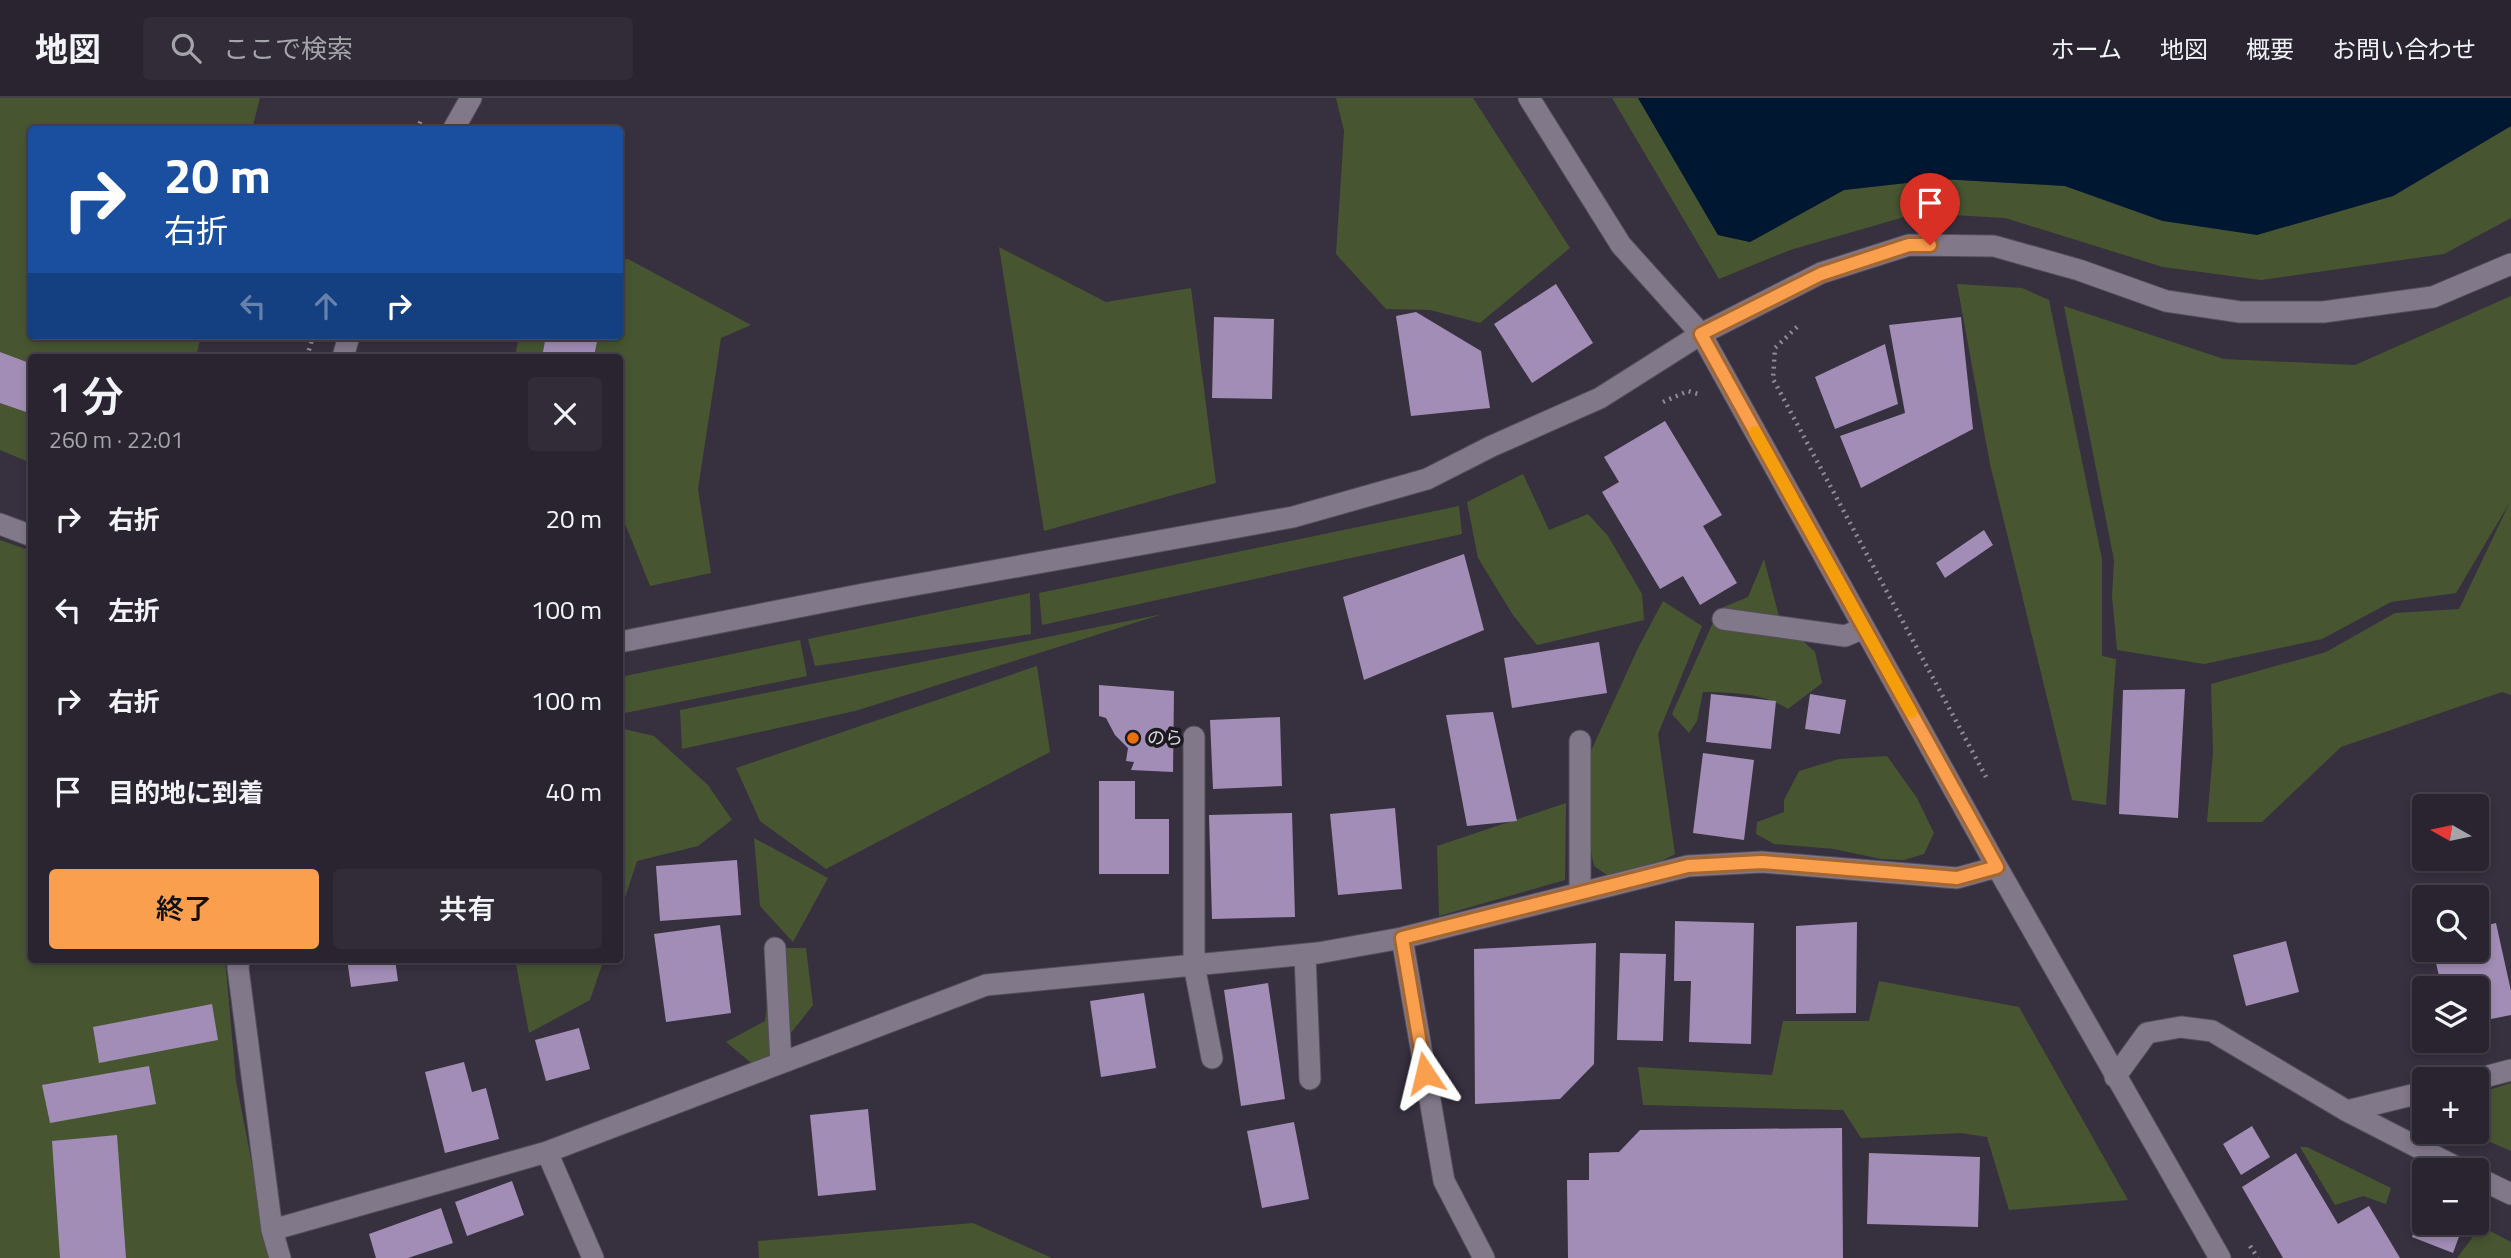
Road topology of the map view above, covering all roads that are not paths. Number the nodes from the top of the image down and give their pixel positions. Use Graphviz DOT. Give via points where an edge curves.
graph roads {
  1 [pos="471,98"];
  2 [pos="1529,98"];
  3 [pos="455,126"];
  4 [pos="2511,264"];
  5 [pos="1701,334"];
  6 [pos="0,524"];
  7 [pos="28,534"];
  8 [pos="1723,619"];
  9 [pos="1864,628"];
  10 [pos="623,641"];
  11 [pos="1194,737"];
  12 [pos="1580,741"];
  13 [pos="1997,867"];
  14 [pos="1580,893"];
  15 [pos="1402,938"];
  16 [pos="775,948"];
  17 [pos="1305,955"];
  18 [pos="239,963"];
  19 [pos="1194,965"];
  20 [pos="1212,1058"];
  21 [pos="781,1063"];
  22 [pos="2511,1070"];
  23 [pos="2489,1076"];
  24 [pos="2115,1077"];
  25 [pos="1310,1079"];
  26 [pos="2412,1095"];
  27 [pos="2347,1111"];
  28 [pos="547,1152"];
  29 [pos="2439,1158"];
  30 [pos="2489,1183"];
  31 [pos="2511,1194"];
  32 [pos="272,1230"];
  33 [pos="280,1258"];
  34 [pos="593,1258"];
  35 [pos="1483,1258"];
  36 [pos="2221,1258"];
  1 -- 3 [label="street"];
  2 -- 5 [label="street" via="1621,245"];
  4 -- 5 [label="street" via="2433,297 2323,312 2240,312 2166,301 1994,246 1909,245 1821,274"];
  5 -- 9 [label="street"];
  5 -- 10 [label="street" via="1601,398 1427,479 1338,506"];
  6 -- 7 [label="street"];
  8 -- 9 [label="street" via="1845,636"];
  9 -- 13 [label="street"];
  11 -- 19 [label="street"];
  12 -- 14 [label="street"];
  13 -- 14 [label="street" via="1957,878 1762,862 1688,866"];
  13 -- 24 [label="street"];
  14 -- 15 [label="street"];
  15 -- 17 [label="street"];
  15 -- 35 [label="street" via="1444,1181"];
  16 -- 21 [label="street"];
  17 -- 19 [label="street"];
  17 -- 25 [label="street"];
  18 -- 32 [label="street"];
  19 -- 20 [label="street"];
  19 -- 21 [label="street" via="986,985"];
  21 -- 28 [label="street"];
  22 -- 23 [label="street"];
  24 -- 27 [label="street" via="2147,1033 2181,1027 2212,1031"];
  24 -- 36 [label="street"];
  26 -- 27 [label="street"];
  27 -- 29 [label="street"];
  28 -- 32 [label="street"];
  28 -- 34 [label="street"];
  30 -- 31 [label="street"];
  32 -- 33 [label="street"];
}
